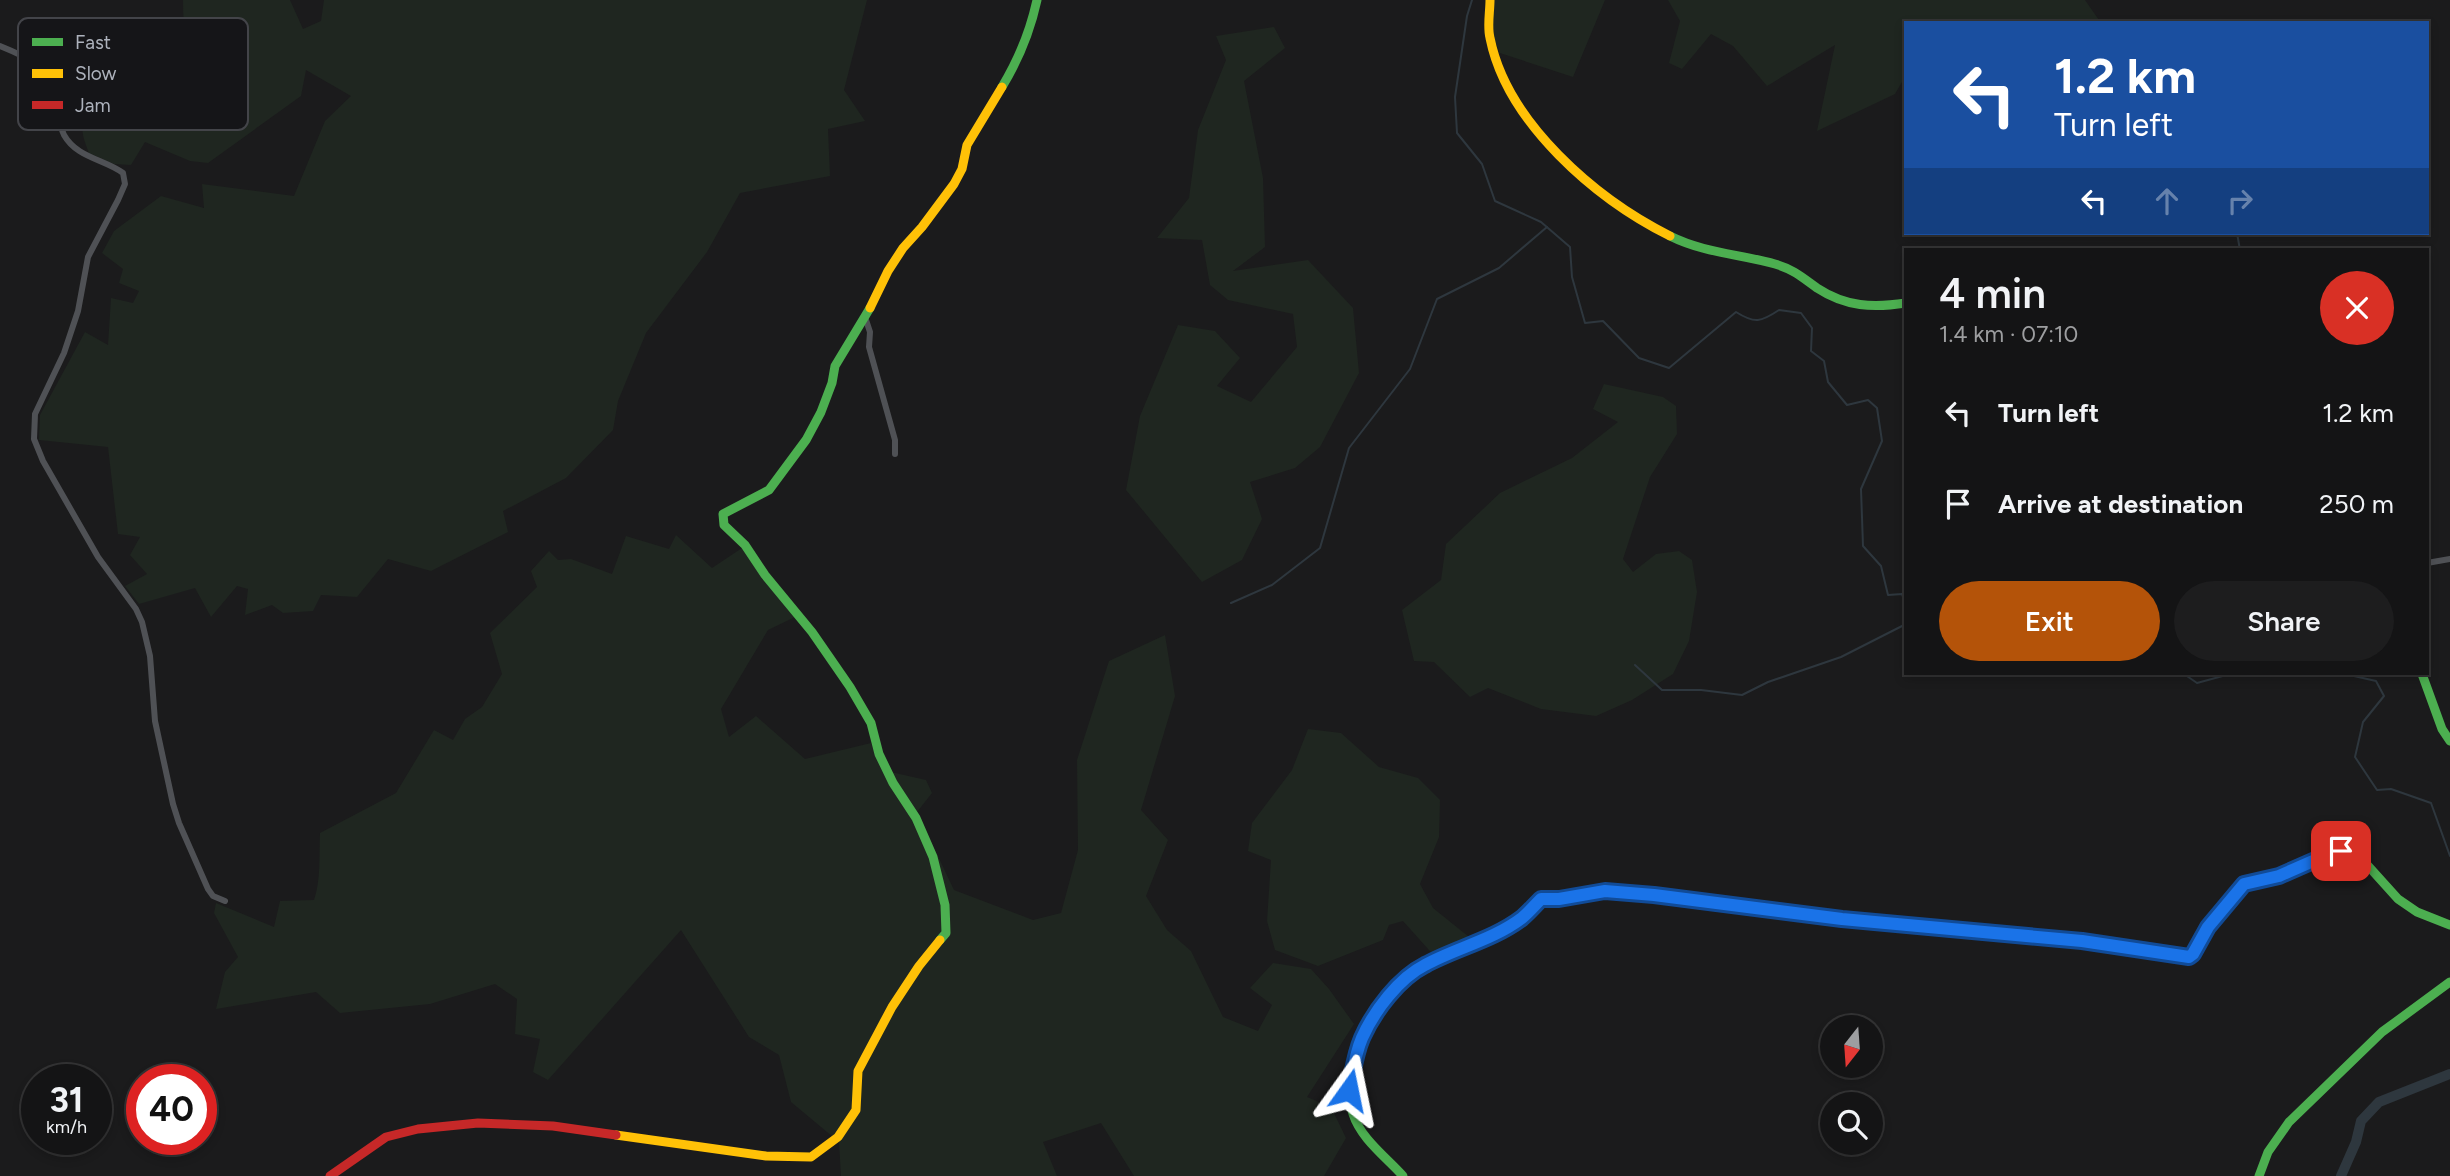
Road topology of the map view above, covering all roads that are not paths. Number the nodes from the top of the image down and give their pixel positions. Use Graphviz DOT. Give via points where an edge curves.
graph roads {
  1 [pos="1037,0"];
  2 [pos="1490,0"];
  3 [pos="0,46"];
  4 [pos="18,55"];
  5 [pos="63,130"];
  6 [pos="1904,303"];
  7 [pos="865,317"];
  8 [pos="895,454"];
  9 [pos="2450,559"];
  10 [pos="2429,562"];
  11 [pos="2422,675"];
  12 [pos="2450,741"];
  13 [pos="225,901"];
  14 [pos="2450,925"];
  15 [pos="2450,982"];
  16 [pos="330,1176"];
  17 [pos="1403,1176"];
  18 [pos="2259,1176"];
  1 -- 7 [label="street" via="1016,64 967,145 962,169 903,248"];
  2 -- 6 [label="street" via="1488,36 1503,82 1544,138 1622,209 1684,243 1793,270 1850,304 1872,308"];
  3 -- 4 [label="street"];
  5 -- 13 [label="street" via="75,148 123,173 124,184 90,250 64,352 35,414 34,439 98,557 142,622 155,721 173,804 208,889"];
  7 -- 8 [label="street"];
  7 -- 16 [label="street" via="835,366 821,412 788,465 769,490 723,514 724,525 745,545 812,632 871,723 879,754 933,857 945,905 946,933 892,1007 858,1071 856,1110 838,1138 811,1157 724,1151 553,1126 478,1123 386,1137"];
  9 -- 10 [label="street"];
  11 -- 12 [label="street"];
  14 -- 17 [label="street" via="2417,912 2398,899 2361,858 2341,851 2279,876 2244,884 2189,957 2082,941 1842,919 1654,895 1605,891 1541,899 1500,931 1416,971 1387,999 1366,1030 1352,1075 1350,1103 1369,1143"];
  15 -- 18 [label="street" via="2382,1032 2288,1122"];
}
